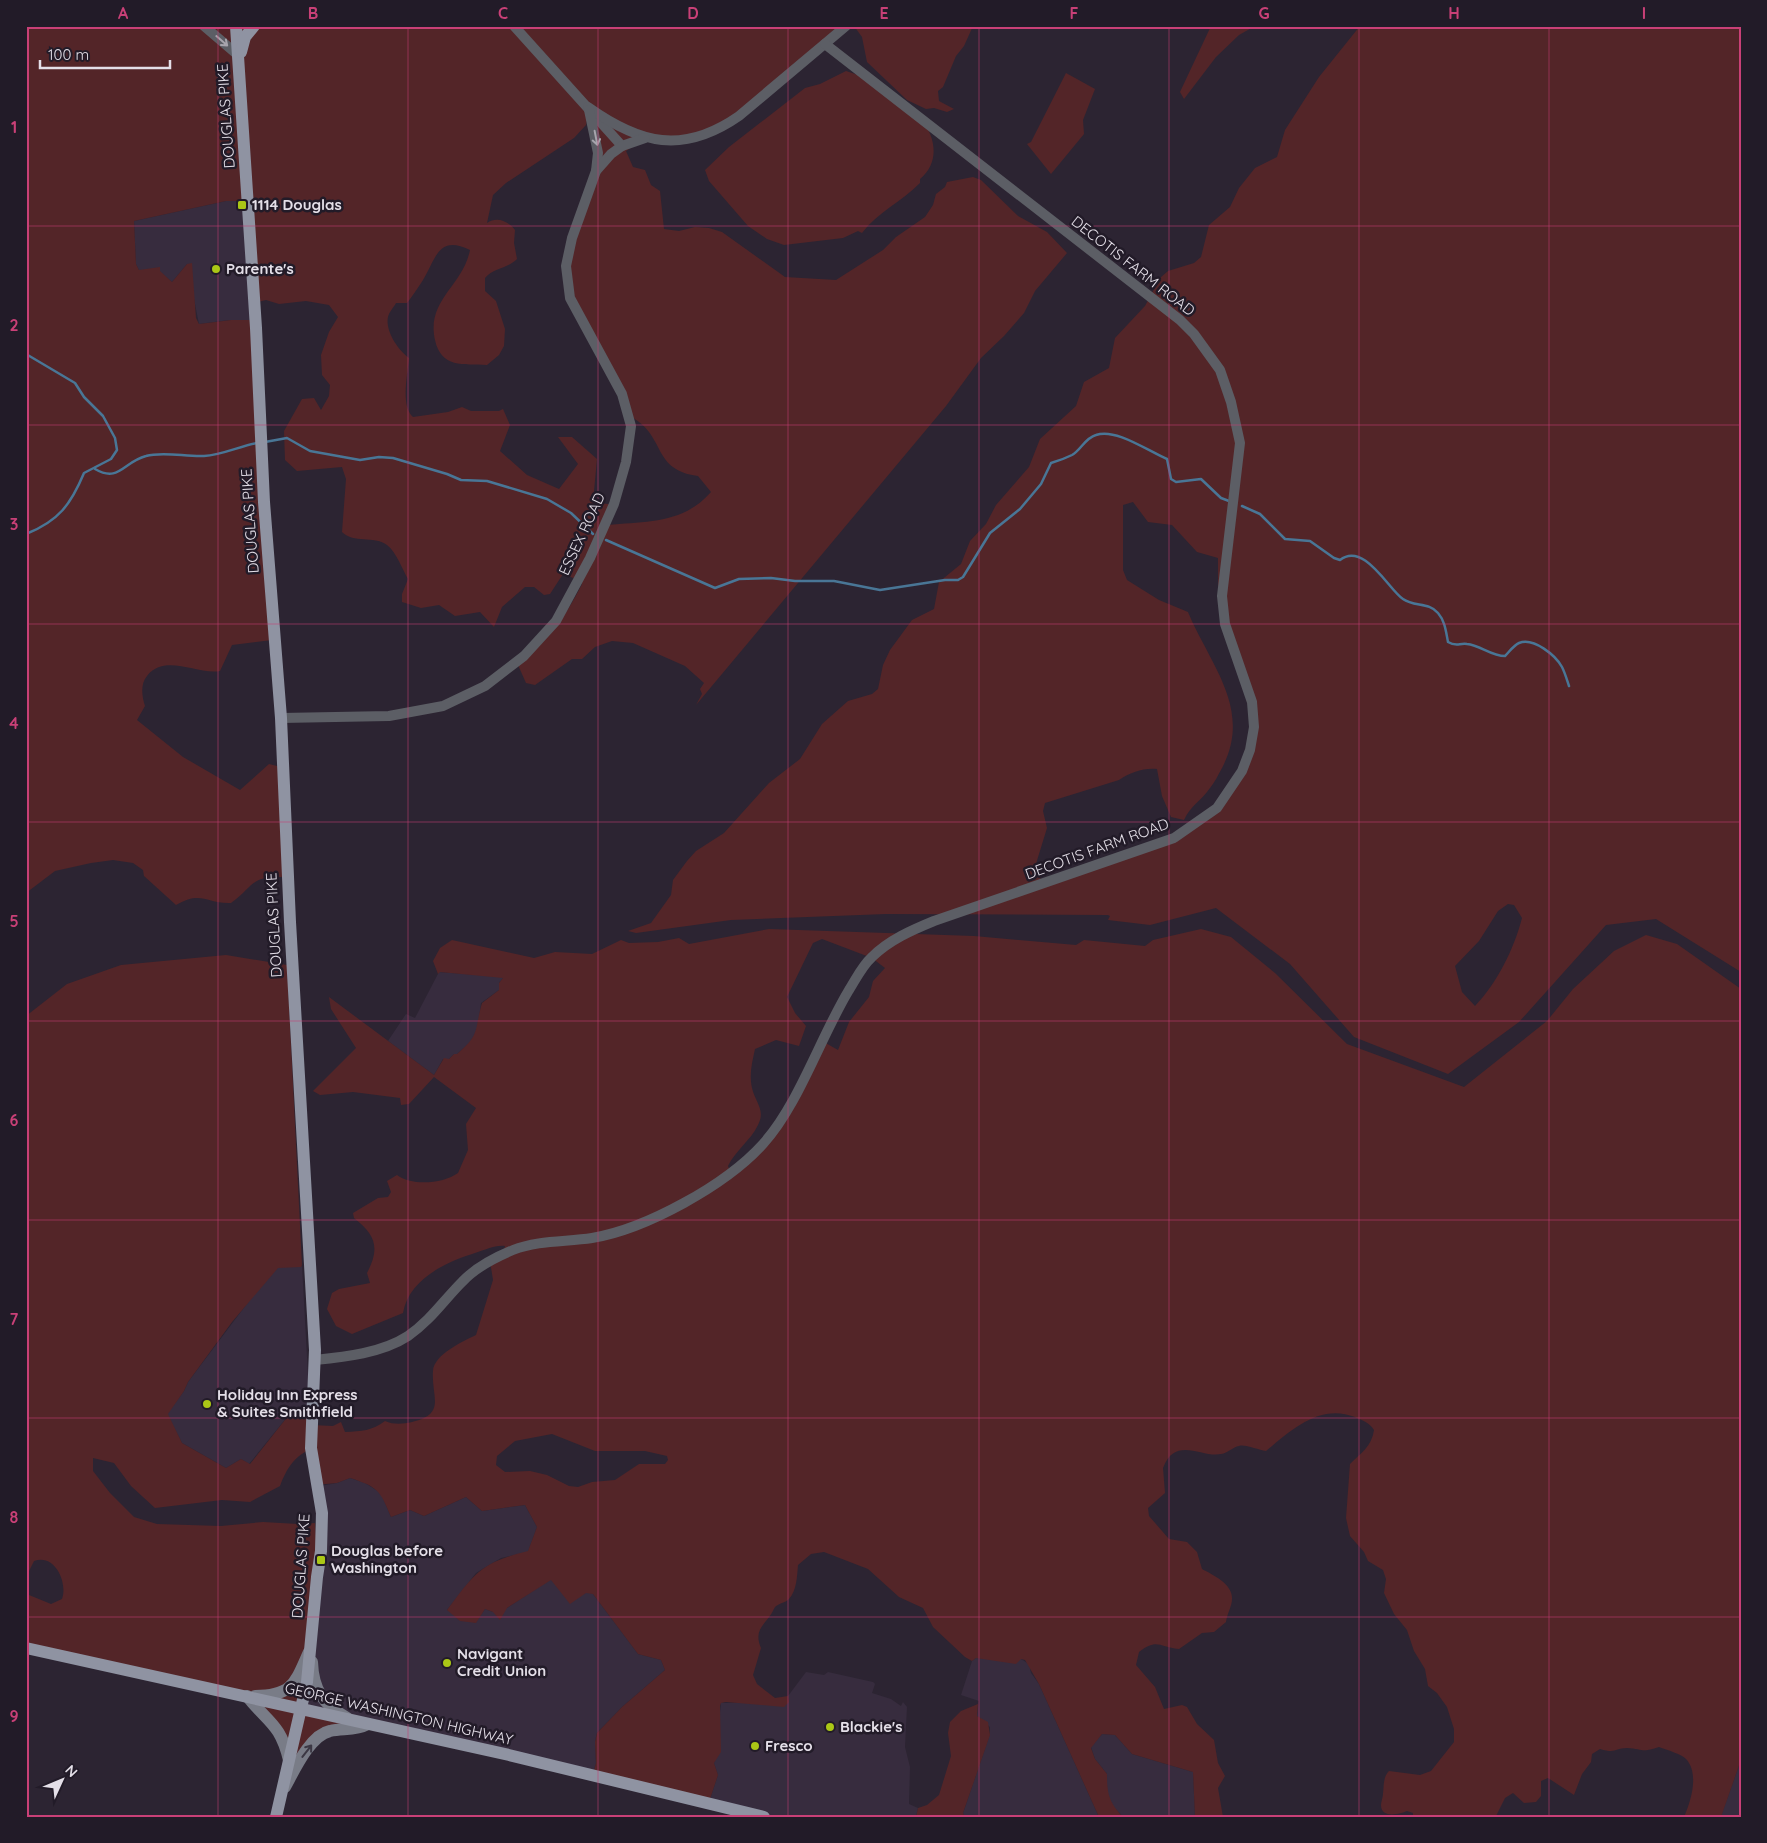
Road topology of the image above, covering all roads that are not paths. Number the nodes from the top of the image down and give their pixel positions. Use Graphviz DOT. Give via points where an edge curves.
graph roads {
  1 [pos="204,26"];
  2 [pos="236,26"];
  3 [pos="254,26"];
  4 [pos="514,26"];
  5 [pos="846,26"];
  6 [pos="825,44"];
  7 [pos="239,56"];
  8 [pos="588,107"];
  9 [pos="645,138"];
  10 [pos="622,146"];
  11 [pos="596,171"];
  12 [pos="281,718"];
  13 [pos="315,1360"];
  14 [pos="311,1647"];
  15 [pos="26,1648"];
  16 [pos="247,1696"];
  17 [pos="301,1709"];
  18 [pos="368,1724"];
  19 [pos="290,1760"];
  20 [pos="282,1792"];
  21 [pos="276,1817"];
  22 [pos="764,1817"];
  1 -- 7 [label="street, one-way"];
  2 -- 7 [label="main road, DOUGLAS PIKE"];
  3 -- 7 [label="main road" via="245,37"];
  4 -- 8 [label="street"];
  5 -- 6 [label="street"];
  6 -- 9 [label="street" via="731,122 687,138"];
  6 -- 13 [label="street, DECOTIS FARM ROAD" via="1180,320 1220,370 1240,443 1222,596 1225,624 1252,702 1254,727 1250,750 1231,790 1217,808 1174,838 934,921 904,933 872,956 844,998 784,1116 763,1144 734,1172 713,1186 621,1232 513,1250 480,1267 407,1336 387,1346"];
  7 -- 12 [label="main road, DOUGLAS PIKE"];
  8 -- 9 [label="street" via="618,127"];
  8 -- 10 [label="street"];
  8 -- 11 [label="street, one-way" via="598,153"];
  9 -- 10 [label="street, ESSEX ROAD"];
  10 -- 11 [label="street, ESSEX ROAD"];
  11 -- 12 [label="street, ESSEX ROAD" via="572,238 566,266 570,298 622,394 631,426 626,462 614,504 556,621 524,656 486,686 443,706 389,716"];
  12 -- 13 [label="main road, DOUGLAS PIKE"];
  13 -- 14 [label="main road, DOUGLAS PIKE" via="311,1448 322,1513 322,1551"];
  14 -- 16 [label="main road" via="298,1675 286,1690 275,1696"];
  14 -- 17 [label="main road, DOUGLAS PIKE"];
  14 -- 18 [label="main road" via="314,1681 324,1703 350,1720"];
  15 -- 16 [label="main road, GEORGE WASHINGTON HIGHWAY"];
  16 -- 17 [label="main road, GEORGE WASHINGTON HIGHWAY"];
  16 -- 19 [label="main road" via="276,1726"];
  17 -- 18 [label="main road, GEORGE WASHINGTON HIGHWAY"];
  17 -- 19 [label="main road, DOUGLAS PIKE"];
  20 -- 18 [label="main road, one-way" via="301,1758 321,1735 360,1729"];
  18 -- 22 [label="main road, GEORGE WASHINGTON HIGHWAY"];
  19 -- 20 [label="main road, DOUGLAS PIKE"];
  20 -- 21 [label="main road, DOUGLAS PIKE"];
}
